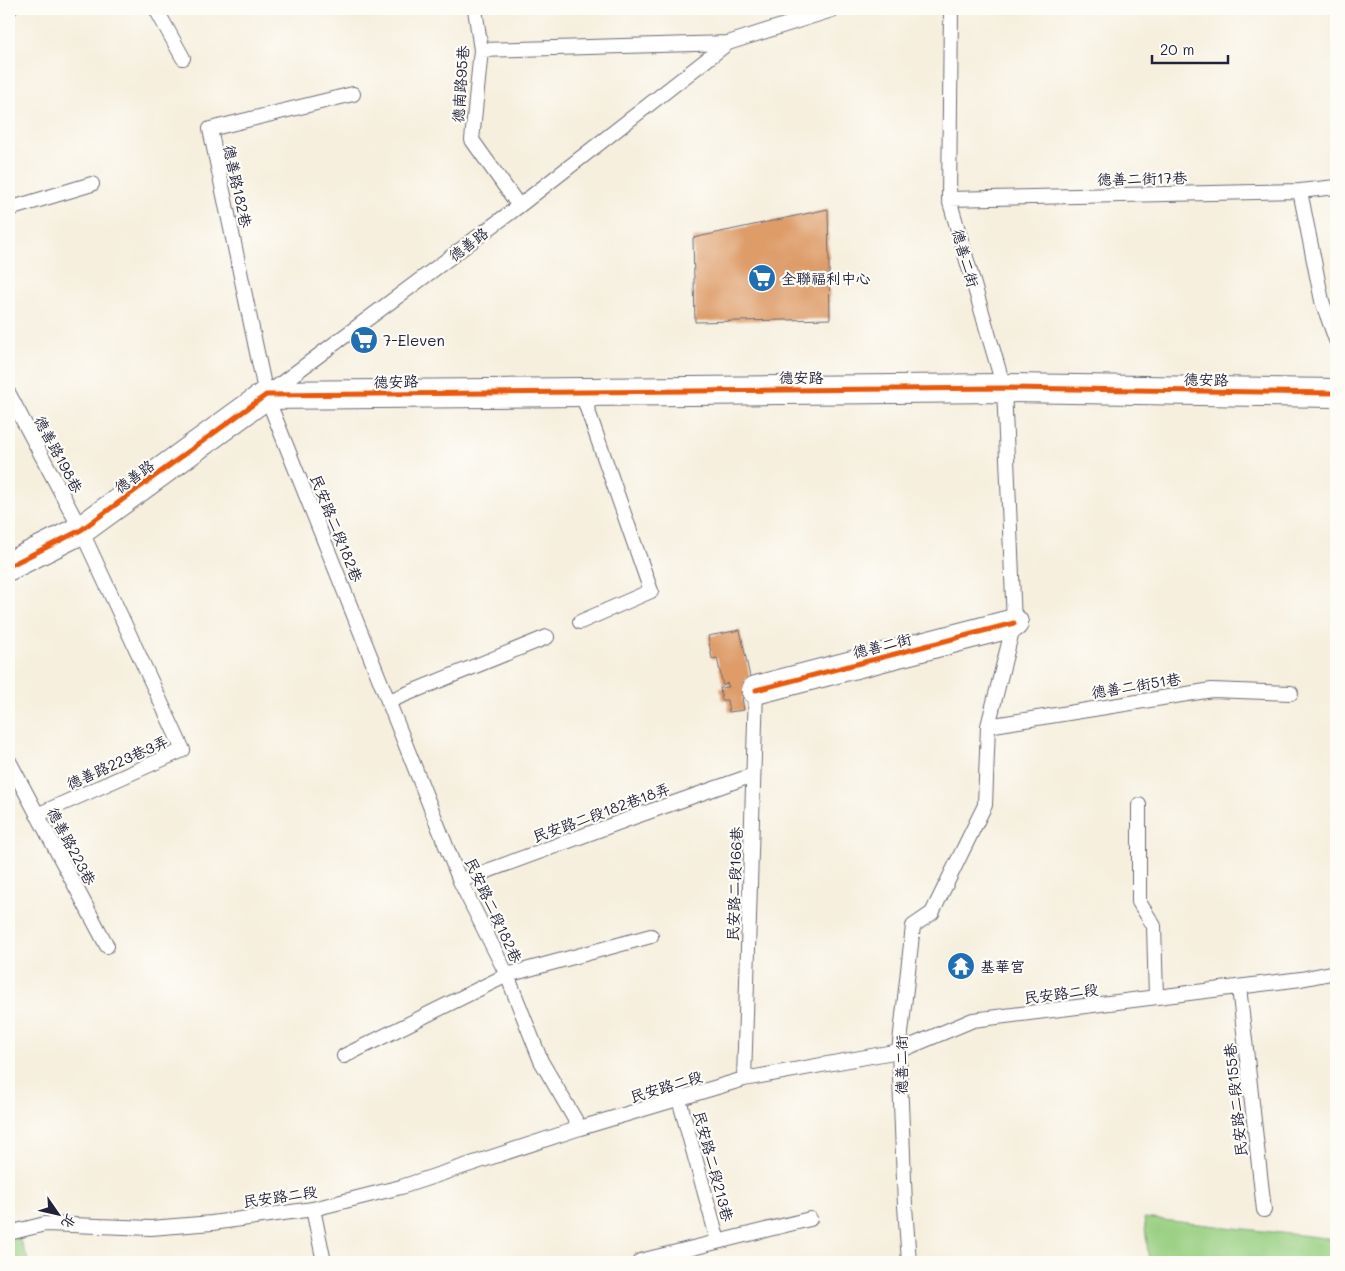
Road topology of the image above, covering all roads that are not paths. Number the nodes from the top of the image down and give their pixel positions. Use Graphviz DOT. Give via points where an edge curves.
graph roads {
  1 [pos="156,9"];
  2 [pos="475,9"];
  3 [pos="835,9"];
  4 [pos="951,9"];
  5 [pos="728,43"];
  6 [pos="481,50"];
  7 [pos="183,58"];
  8 [pos="353,94"];
  9 [pos="92,184"];
  10 [pos="1336,187"];
  11 [pos="1300,191"];
  12 [pos="949,199"];
  13 [pos="519,206"];
  14 [pos="9,209"];
  15 [pos="1336,340"];
  16 [pos="1004,388"];
  17 [pos="581,392"];
  18 [pos="1336,393"];
  19 [pos="9,394"];
  20 [pos="266,395"];
  21 [pos="81,530"];
  22 [pos="9,566"];
  23 [pos="580,622"];
  24 [pos="1014,623"];
  25 [pos="547,637"];
  26 [pos="756,690"];
  27 [pos="1291,693"];
  28 [pos="389,702"];
  29 [pos="988,726"];
  30 [pos="183,750"];
  31 [pos="9,761"];
  32 [pos="753,775"];
  33 [pos="1139,805"];
  34 [pos="37,815"];
  35 [pos="460,881"];
  36 [pos="651,936"];
  37 [pos="107,946"];
  38 [pos="1336,972"];
  39 [pos="507,976"];
  40 [pos="1238,987"];
  41 [pos="1156,997"];
  42 [pos="899,1050"];
  43 [pos="344,1056"];
  44 [pos="744,1080"];
  45 [pos="679,1099"];
  46 [pos="580,1128"];
  47 [pos="313,1210"];
  48 [pos="1264,1210"];
  49 [pos="810,1219"];
  50 [pos="9,1232"];
  51 [pos="718,1241"];
  52 [pos="640,1261"];
  53 [pos="324,1262"];
  54 [pos="909,1262"];
  1 -- 7 [label="lane"];
  2 -- 6 [label="lane, 德南路95巷"];
  3 -- 5 [label="lane, 德善路"];
  4 -- 12 [label="lane, 德善二街"];
  5 -- 6 [label="lane"];
  5 -- 13 [label="lane, 德善路"];
  6 -- 13 [label="lane, 德南路95巷" via="472,140"];
  8 -- 20 [label="lane, 德善路182巷" via="210,129"];
  9 -- 14 [label="lane"];
  10 -- 11 [label="lane, 德善二街17巷"];
  11 -- 12 [label="lane, 德善二街17巷"];
  11 -- 15 [label="lane" via="1322,301"];
  12 -- 16 [label="lane, 德善二街"];
  13 -- 20 [label="lane, 德善路"];
  16 -- 17 [label="street, 德安路"];
  16 -- 18 [label="street, 德安路"];
  16 -- 24 [label="lane, 德善二街"];
  17 -- 20 [label="street, 德安路"];
  17 -- 23 [label="lane" via="652,592"];
  19 -- 21 [label="lane, 德善路198巷"];
  20 -- 21 [label="street, 德善路"];
  20 -- 28 [label="lane, 民安路二段182巷"];
  21 -- 22 [label="street, 德善路"];
  21 -- 30 [label="lane, 德善路198巷"];
  24 -- 26 [label="street, 德善二街"];
  24 -- 29 [label="lane, 德善二街"];
  25 -- 28 [label="lane"];
  26 -- 32 [label="lane, 民安路二段166巷"];
  27 -- 29 [label="lane, 德善二街51巷" via="1212,690"];
  28 -- 35 [label="lane, 民安路二段182巷"];
  29 -- 42 [label="lane, 德善二街" via="985,805 932,913 913,926"];
  30 -- 34 [label="lane, 德善路223巷3弄"];
  31 -- 34 [label="lane, 德善路223巷"];
  32 -- 35 [label="lane, 民安路二段182巷18弄"];
  32 -- 44 [label="lane, 民安路二段166巷"];
  33 -- 41 [label="lane" via="1139,902 1154,926"];
  34 -- 37 [label="lane, 德善路223巷"];
  35 -- 39 [label="lane, 民安路二段182巷"];
  36 -- 39 [label="lane"];
  38 -- 40 [label="lane, 民安路二段"];
  39 -- 43 [label="lane"];
  39 -- 46 [label="lane, 民安路二段182巷" via="541,1060"];
  40 -- 41 [label="lane, 民安路二段"];
  40 -- 48 [label="lane, 民安路二段155巷"];
  41 -- 42 [label="lane, 民安路二段" via="973,1020"];
  42 -- 44 [label="lane, 民安路二段"];
  42 -- 54 [label="lane, 德善二街"];
  44 -- 45 [label="lane, 民安路二段"];
  45 -- 46 [label="lane, 民安路二段"];
  45 -- 51 [label="lane, 民安路二段213巷"];
  46 -- 47 [label="lane, 民安路二段" via="401,1187"];
  47 -- 50 [label="lane, 民安路二段" via="151,1228 45,1224"];
  47 -- 53 [label="lane"];
  49 -- 51 [label="lane, 民安路二段213巷"];
  51 -- 52 [label="lane, 民安路二段213巷"];
}
